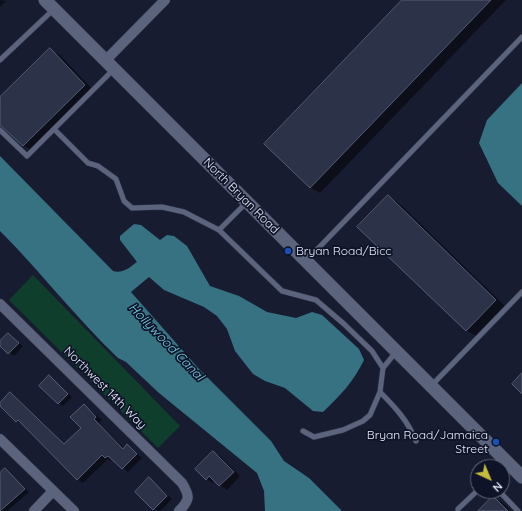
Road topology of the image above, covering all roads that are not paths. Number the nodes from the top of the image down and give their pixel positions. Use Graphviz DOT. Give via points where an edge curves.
graph roads {
  1 [pos="165,0"];
  2 [pos="49,5"];
  3 [pos="522,36"];
  4 [pos="0,60"];
  5 [pos="110,64"];
  6 [pos="54,129"];
  7 [pos="0,130"];
  8 [pos="247,202"];
  9 [pos="219,230"];
  10 [pos="306,261"];
  11 [pos="522,292"];
  12 [pos="0,304"];
  13 [pos="396,352"];
  14 [pos="383,368"];
  15 [pos="431,386"];
  16 [pos="380,392"];
  17 [pos="303,431"];
  18 [pos="0,439"];
  19 [pos="416,441"];
  20 [pos="522,478"];
  21 [pos="53,491"];
  22 [pos="470,498"];
  23 [pos="507,499"];
  24 [pos="458,509"];
  25 [pos="34,511"];
  26 [pos="74,511"];
  27 [pos="179,511"];
  28 [pos="518,511"];
  1 -- 5 [label="street"];
  2 -- 4 [label="lane"];
  2 -- 5 [label="street, North Bryan Road"];
  3 -- 10 [label="lane"];
  5 -- 6 [label="lane"];
  5 -- 8 [label="street, North Bryan Road"];
  6 -- 7 [label="lane" via="27,156"];
  6 -- 9 [label="lane" via="88,163 98,166 116,179 124,201 132,208 162,207 184,212"];
  8 -- 9 [label="lane"];
  8 -- 10 [label="street, North Bryan Road"];
  9 -- 14 [label="lane" via="282,291 316,300 372,350"];
  10 -- 13 [label="street, North Bryan Road"];
  11 -- 15 [label="lane"];
  12 -- 27 [label="street, Northwest 14th Way" via="182,483 188,493 187,503"];
  13 -- 14 [label="lane"];
  13 -- 15 [label="street, North Bryan Road"];
  14 -- 16 [label="lane"];
  15 -- 20 [label="street, North Bryan Road"];
  16 -- 17 [label="lane" via="370,415 362,421 343,430 314,437"];
  16 -- 19 [label="lane" via="410,426"];
  18 -- 21 [label="street"];
  21 -- 25 [label="street"];
  21 -- 26 [label="street"];
  22 -- 24 [label="lane"];
  23 -- 28 [label="lane"];
}
